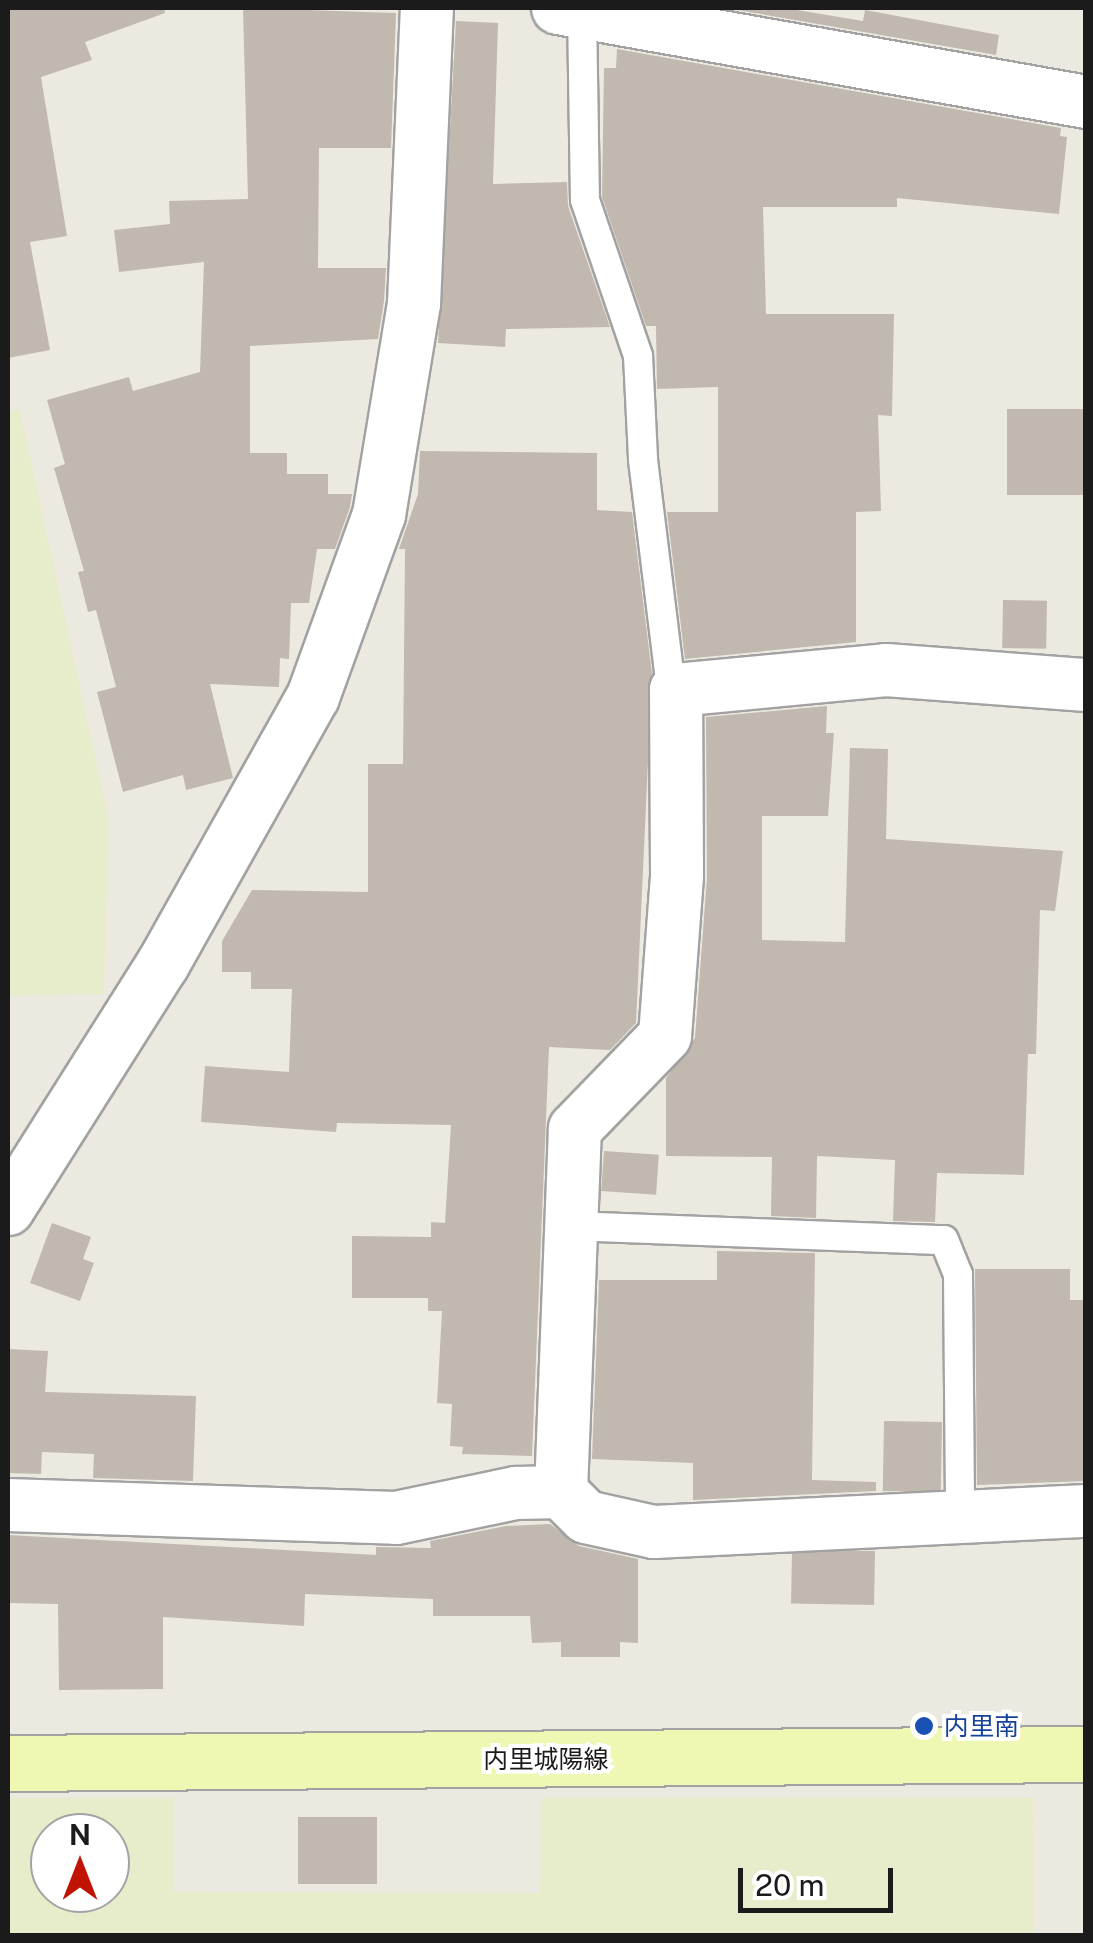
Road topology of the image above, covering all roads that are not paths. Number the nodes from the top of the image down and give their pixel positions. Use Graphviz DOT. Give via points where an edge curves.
graph roads {
  1 [pos="427,8"];
  2 [pos="570,9"];
  3 [pos="1086,102"];
  4 [pos="1086,685"];
  5 [pos="676,690"];
  6 [pos="8,1209"];
  7 [pos="572,1226"];
  8 [pos="560,1492"];
  9 [pos="8,1505"];
  10 [pos="1086,1511"];
  11 [pos="960,1520"];
  12 [pos="1086,1754"];
  13 [pos="8,1764"];
  1 -- 6 [label="street" via="414,304 379,515 313,697 163,964"];
  2 -- 3 [label="street"];
  2 -- 5 [label="lane" via="584,200 638,356 643,460 668,672"];
  4 -- 5 [label="street" via="886,670"];
  5 -- 7 [label="street" via="677,876 665,1036 575,1129"];
  7 -- 8 [label="street"];
  7 -- 11 [label="lane" via="944,1240 958,1274"];
  8 -- 9 [label="street" via="516,1493 396,1518"];
  8 -- 11 [label="street" via="586,1517 654,1532"];
  10 -- 11 [label="street"];
  12 -- 13 [label="main road, 内里城陽線"];
}
